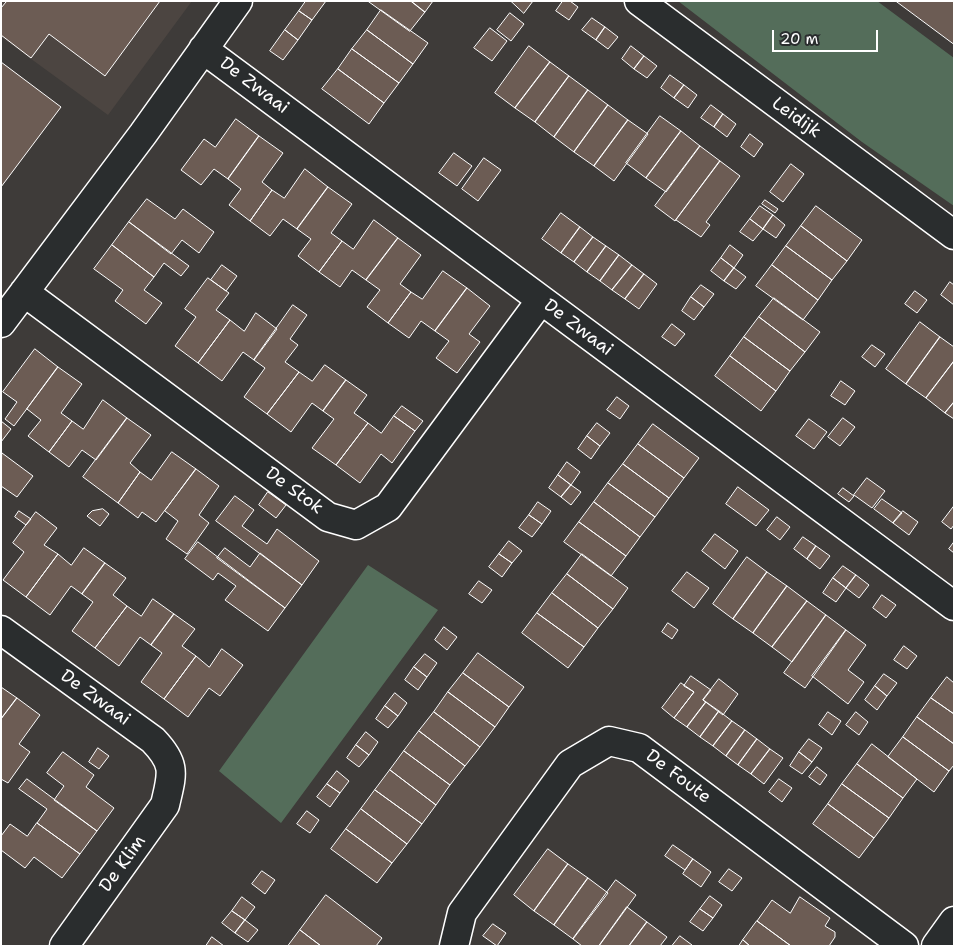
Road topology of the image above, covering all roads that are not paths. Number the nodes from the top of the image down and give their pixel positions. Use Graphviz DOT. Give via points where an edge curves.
graph roads {
  1 [pos="238,1"];
  2 [pos="639,1"];
  3 [pos="203,48"];
  4 [pos="954,235"];
  5 [pos="24,292"];
  6 [pos="541,300"];
  7 [pos="1,323"];
  8 [pos="954,606"];
  9 [pos="1,630"];
  10 [pos="171,778"];
  11 [pos="954,921"];
  12 [pos="64,946"];
  13 [pos="454,946"];
  14 [pos="904,946"];
  15 [pos="936,946"];
  1 -- 3 [label="street, De Zwaai"];
  2 -- 4 [label="street, Leidijk"];
  3 -- 5 [label="street, De Zwaai"];
  3 -- 6 [label="street, De Zwaai"];
  5 -- 6 [label="street, De Stok" via="328,517 356,525 388,507"];
  5 -- 7 [label="street, De Zwaai"];
  6 -- 8 [label="street, De Zwaai"];
  9 -- 10 [label="street, De Zwaai" via="154,740 168,756"];
  10 -- 12 [label="street, De Klim" via="165,806"];
  11 -- 15 [label="street"];
  13 -- 14 [label="street, De Foute" via="462,913 570,764 609,741 639,748"];
}
